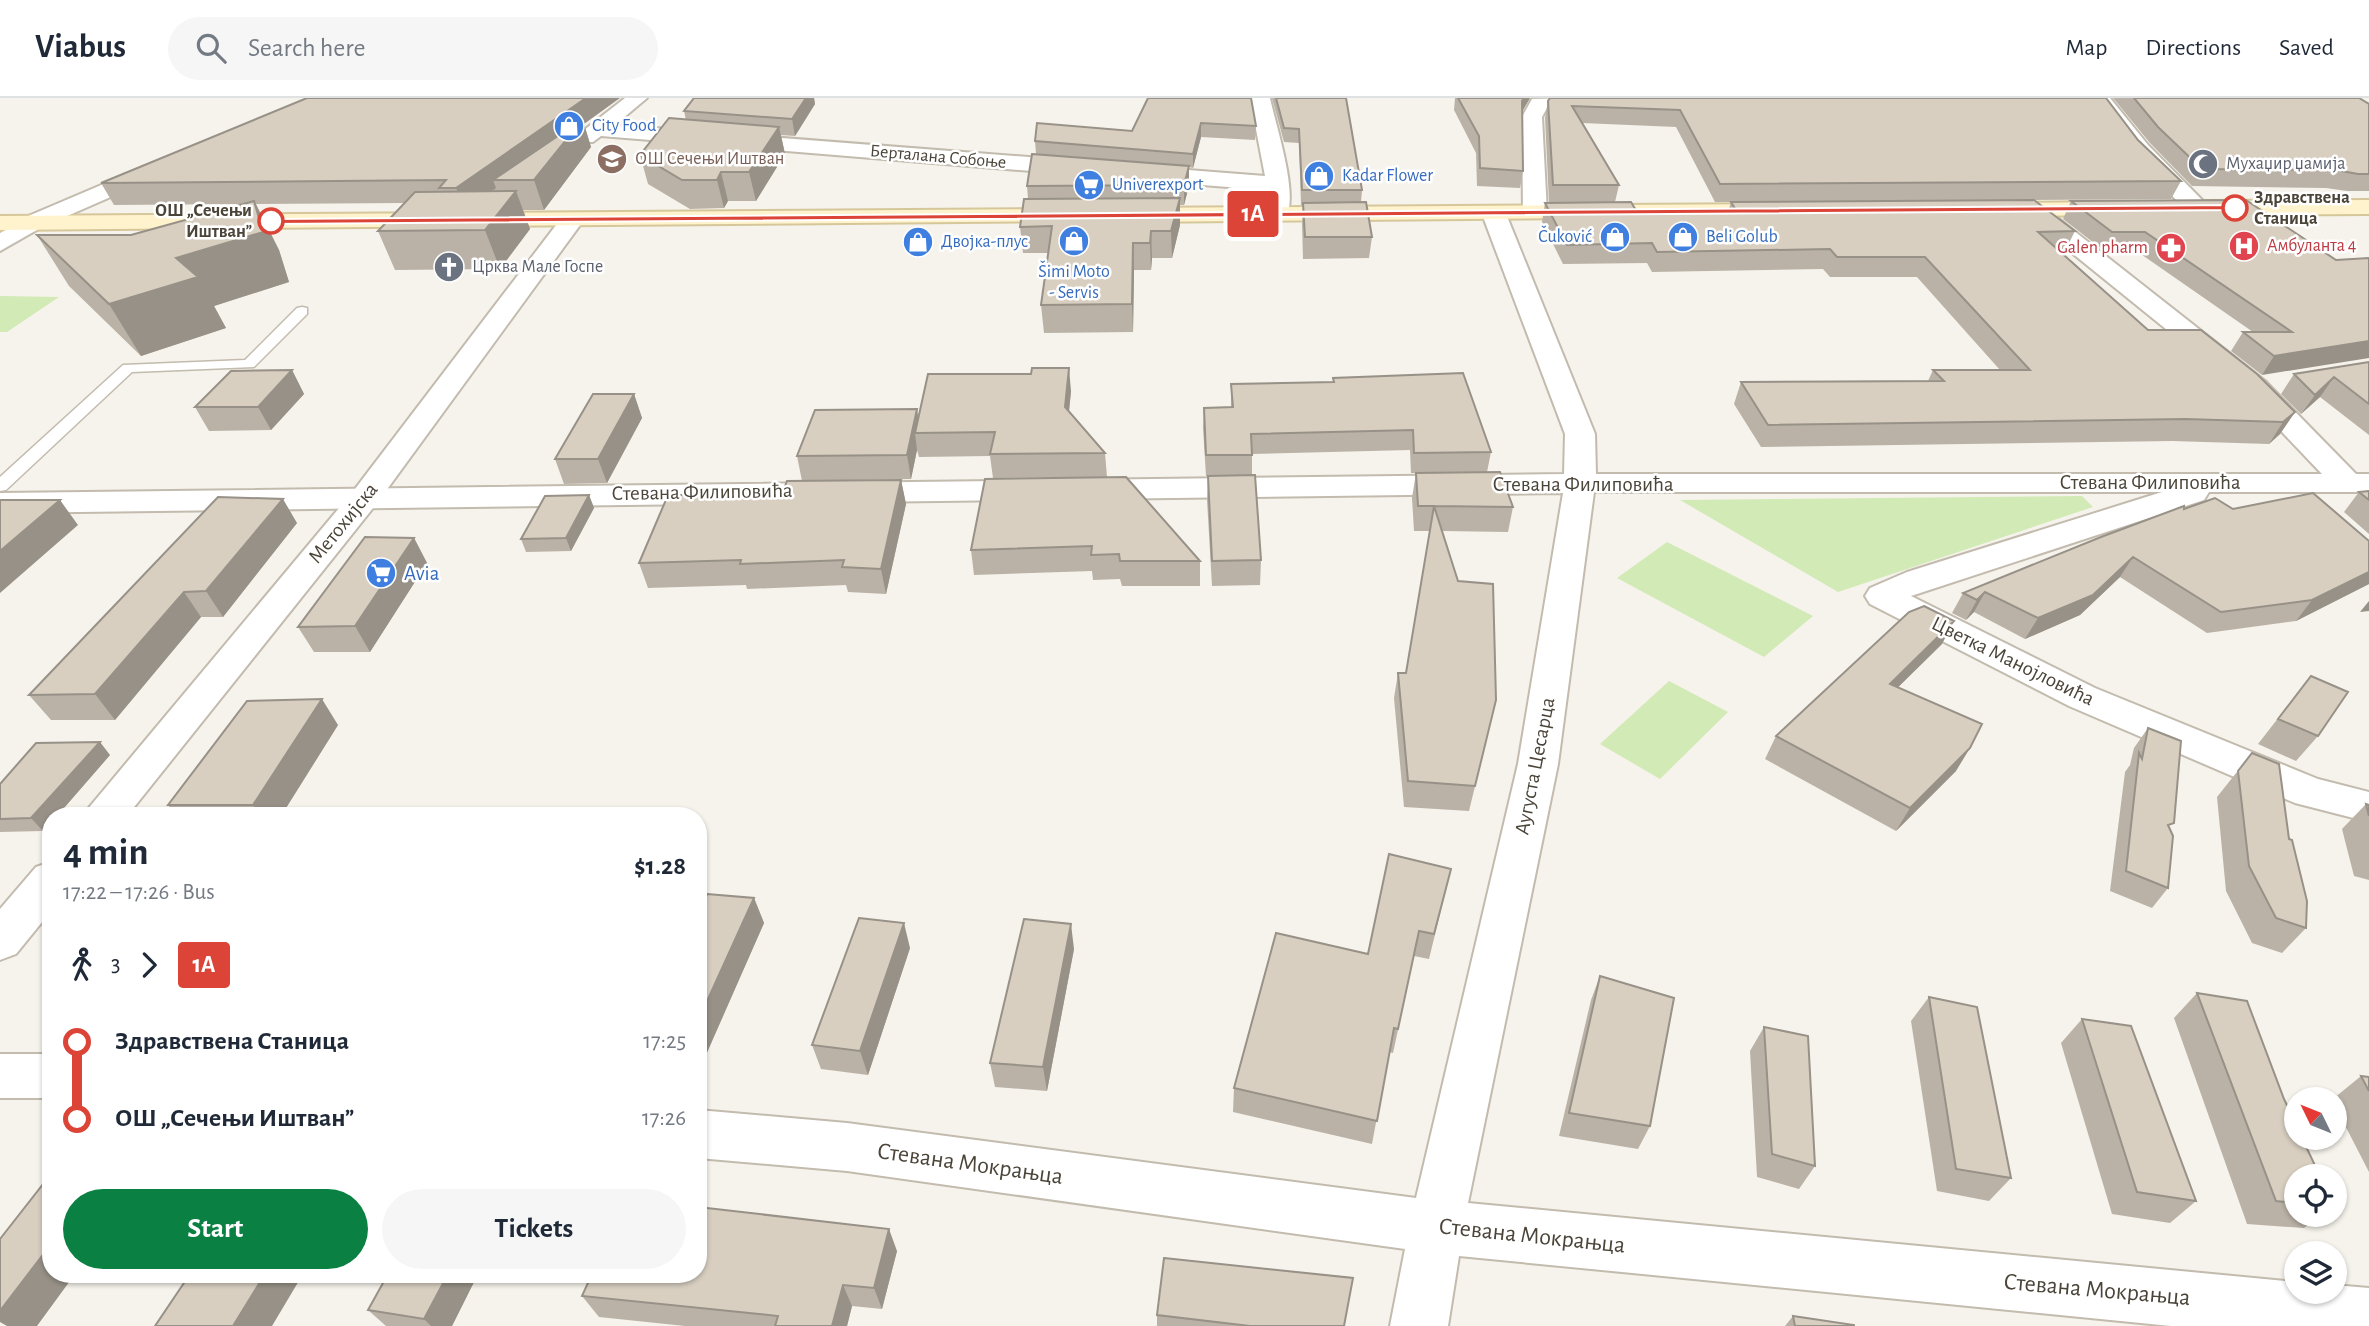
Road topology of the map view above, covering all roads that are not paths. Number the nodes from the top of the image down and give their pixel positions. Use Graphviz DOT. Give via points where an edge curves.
graph roads {
  1 [pos="637,98"];
  2 [pos="1260,98"];
  3 [pos="1572,98"];
  4 [pos="2090,98"];
  5 [pos="2100,98"];
  6 [pos="597,130"];
  7 [pos="565,153"];
  8 [pos="173,162"];
  9 [pos="1278,184"];
  10 [pos="502,198"];
  11 [pos="2369,207"];
  12 [pos="2169,208"];
  13 [pos="2197,208"];
  14 [pos="2142,209"];
  15 [pos="1978,210"];
  16 [pos="2033,210"];
  17 [pos="1798,211"];
  18 [pos="1535,213"];
  19 [pos="1278,214"];
  20 [pos="1493,214"];
  21 [pos="471,220"];
  22 [pos="571,221"];
  23 [pos="34,222"];
  24 [pos="0,223"];
  25 [pos="0,244"];
  26 [pos="302,311"];
  27 [pos="2293,381"];
  28 [pos="2255,387"];
  29 [pos="2230,481"];
  30 [pos="2285,481"];
  31 [pos="2358,482"];
  32 [pos="1580,483"];
  33 [pos="0,486"];
  34 [pos="366,496"];
  35 [pos="0,503"];
  36 [pos="2321,513"];
  37 [pos="110,807"];
  38 [pos="2369,807"];
  39 [pos="42,890"];
  40 [pos="0,941"];
  41 [pos="0,1076"];
  42 [pos="42,1076"];
  43 [pos="707,1134"];
  44 [pos="1436,1227"];
  45 [pos="2369,1317"];
  46 [pos="1419,1326"];
  1 -- 6 [label="street"];
  2 -- 9 [label="street"];
  3 -- 18 [label="street" via="1539,103 1532,117"];
  4 -- 5 [label="street"];
  5 -- 13 [label="street" via="2140,150"];
  6 -- 7 [label="street"];
  6 -- 9 [label="street, Берталана Собоње"];
  8 -- 23 [label="street"];
  9 -- 19 [label="street"];
  10 -- 21 [label="street"];
  11 -- 13 [label="main road"];
  12 -- 13 [label="main road"];
  14 -- 16 [label="main road"];
  15 -- 16 [label="main road"];
  16 -- 28 [label="street"];
  17 -- 18 [label="main road"];
  18 -- 20 [label="main road"];
  19 -- 20 [label="main road"];
  19 -- 22 [label="main road"];
  20 -- 32 [label="street, Аугуста Цесарца" via="1580,434"];
  21 -- 22 [label="main road"];
  21 -- 23 [label="main road"];
  22 -- 34 [label="street, Метохијска"];
  23 -- 24 [label="main road"];
  23 -- 25 [label="street"];
  26 -- 33 [label="lane" via="249,364 128,368"];
  27 -- 28 [label="street"];
  28 -- 31 [label="street"];
  29 -- 30 [label="street, Стевана Филиповића"];
  29 -- 32 [label="street, Стевана Филиповића"];
  29 -- 38 [label="street, Цветка Манојловића" via="1919,580 1882,596 2082,697 2309,792"];
  30 -- 31 [label="street, Стевана Филиповића"];
  30 -- 36 [label="street"];
  32 -- 34 [label="street, Стевана Филиповића"];
  32 -- 44 [label="street, Аугуста Цесарца" via="1538,764"];
  34 -- 35 [label="street, Стевана Филиповића"];
  34 -- 37 [label="street, Метохијска"];
  39 -- 40 [label="street"];
  41 -- 42 [label="street"];
  43 -- 44 [label="street, Стевана Мокрањца" via="847,1147"];
  44 -- 45 [label="street, Стевана Мокрањца"];
  44 -- 46 [label="street, Аугуста Цесарца"];
}
